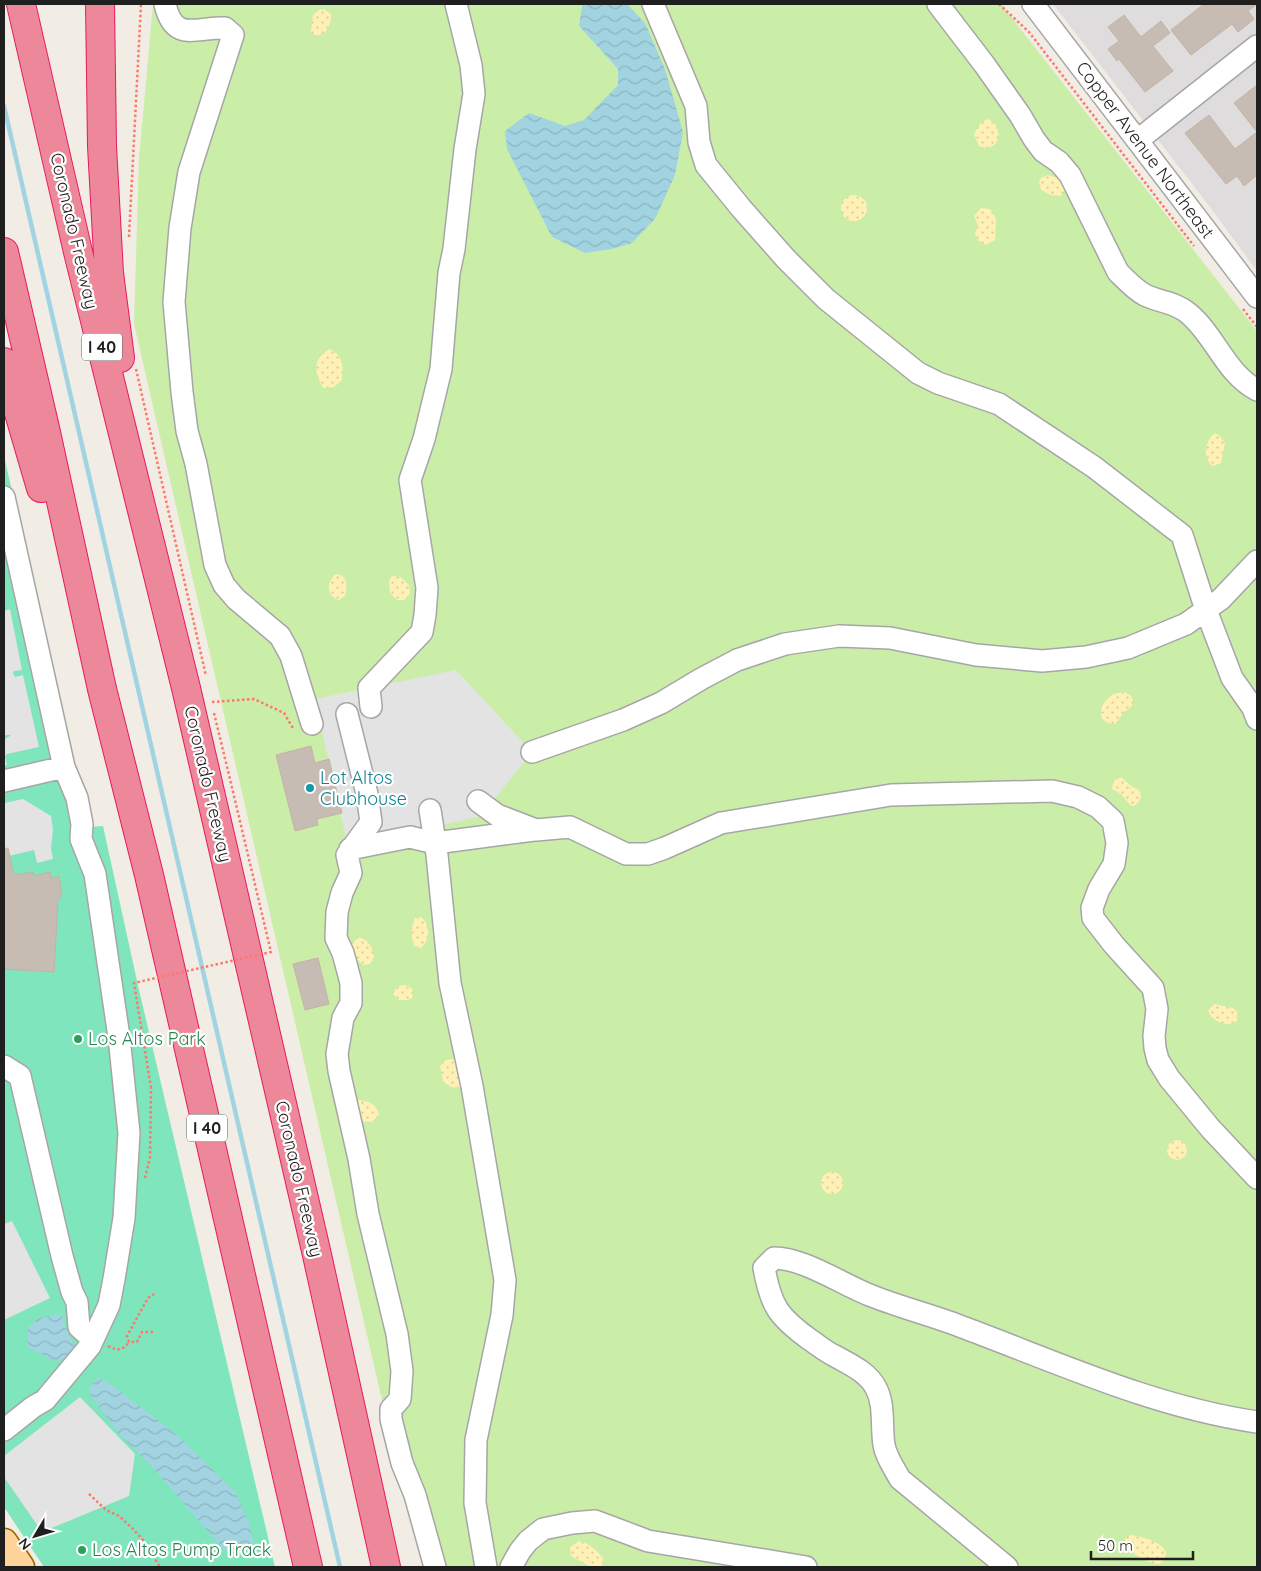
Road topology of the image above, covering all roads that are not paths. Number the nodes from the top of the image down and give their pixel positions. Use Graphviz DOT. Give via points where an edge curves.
graph roads {
  1 [pos="21,4"];
  2 [pos="100,4"];
  3 [pos="164,4"];
  4 [pos="456,4"];
  5 [pos="654,4"];
  6 [pos="938,4"];
  7 [pos="1033,4"];
  8 [pos="1257,46"];
  9 [pos="1138,140"];
  10 [pos="4,252"];
  11 [pos="1248,300"];
  12 [pos="4,362"];
  13 [pos="1257,390"];
  14 [pos="4,497"];
  15 [pos="1257,561"];
  16 [pos="1206,610"];
  17 [pos="197,686"];
  18 [pos="102,689"];
  19 [pos="371,707"];
  20 [pos="347,714"];
  21 [pos="1257,718"];
  22 [pos="303,727"];
  23 [pos="532,752"];
  24 [pos="64,767"];
  25 [pos="4,781"];
  26 [pos="478,801"];
  27 [pos="430,810"];
  28 [pos="536,830"];
  29 [pos="435,843"];
  30 [pos="350,849"];
  31 [pos="4,1066"];
  32 [pos="1257,1178"];
  33 [pos="98,1340"];
  34 [pos="1257,1422"];
  35 [pos="4,1430"];
  36 [pos="4,1542"];
  37 [pos="21,1567"];
  38 [pos="308,1567"];
  39 [pos="386,1567"];
  40 [pos="435,1567"];
  41 [pos="486,1567"];
  42 [pos="511,1567"];
  43 [pos="806,1567"];
  44 [pos="1007,1567"];
  1 -- 17 [label="highway, Coronado Freeway / I 40" via="78,252"];
  2 -- 17 [label="highway" via="108,273 120,359"];
  3 -- 22 [label="street" via="173,25 186,31 225,28 233,35 189,172 180,228 174,302 187,431 215,565 224,585 280,636 291,656"];
  4 -- 19 [label="street" via="471,65 474,94 441,368 424,439 410,480 427,588 425,615 422,632 369,688"];
  5 -- 16 [label="street" via="696,106 699,142 706,165 786,259 826,298 918,373 999,404 1094,467 1182,535"];
  6 -- 13 [label="street" via="984,64 1043,151 1070,175 1118,272 1144,295 1187,312 1237,375"];
  7 -- 9 [label="street, Copper Avenue Northeast"];
  8 -- 9 [label="street"];
  9 -- 11 [label="street, Copper Avenue Northeast"];
  10 -- 18 [label="highway, I 40"];
  12 -- 18 [label="highway"];
  14 -- 24 [label="street"];
  15 -- 16 [label="street"];
  16 -- 21 [label="street" via="1232,678"];
  16 -- 23 [label="street" via="1186,624 1128,648 1042,661 976,655 890,638 839,636 785,644 737,660 661,703 623,720"];
  17 -- 39 [label="highway, Coronado Freeway / I 40" via="312,1236"];
  18 -- 38 [label="highway, I 40" via="149,875"];
  20 -- 30 [label="street" via="371,822"];
  24 -- 25 [label="street"];
  24 -- 35 [label="street" via="76,798 82,824 81,839 95,874 119,1037 130,1133 124,1218 108,1305 90,1346 45,1400"];
  26 -- 28 [label="street" via="497,815"];
  27 -- 29 [label="street"];
  28 -- 29 [label="street"];
  28 -- 32 [label="street" via="570,828 626,854 648,854 721,823 891,795 1052,791 1078,797 1098,807 1112,821 1117,843 1114,864 1092,908 1093,918 1153,988 1157,1009 1154,1036 1158,1060 1210,1128"];
  29 -- 30 [label="street" via="410,836"];
  29 -- 41 [label="street" via="450,983 472,1086 505,1280 502,1315 476,1440 475,1503"];
  30 -- 40 [label="street" via="347,854 351,874 337,912 336,938 351,983 351,1003 343,1018 337,1054 339,1072 398,1343 402,1371 400,1399 391,1409 391,1419"];
  31 -- 33 [label="street" via="20,1076 62,1256 77,1302 79,1327"];
  34 -- 44 [label="street" via="1174,1404 1106,1382 964,1327 872,1296 801,1264 774,1258 764,1268 775,1307 782,1317 830,1354 857,1368 876,1388 882,1408 884,1447 900,1479"];
  36 -- 37 [label="main road"];
  42 -- 43 [label="street" via="528,1540 543,1529 595,1521 648,1541"];
}
